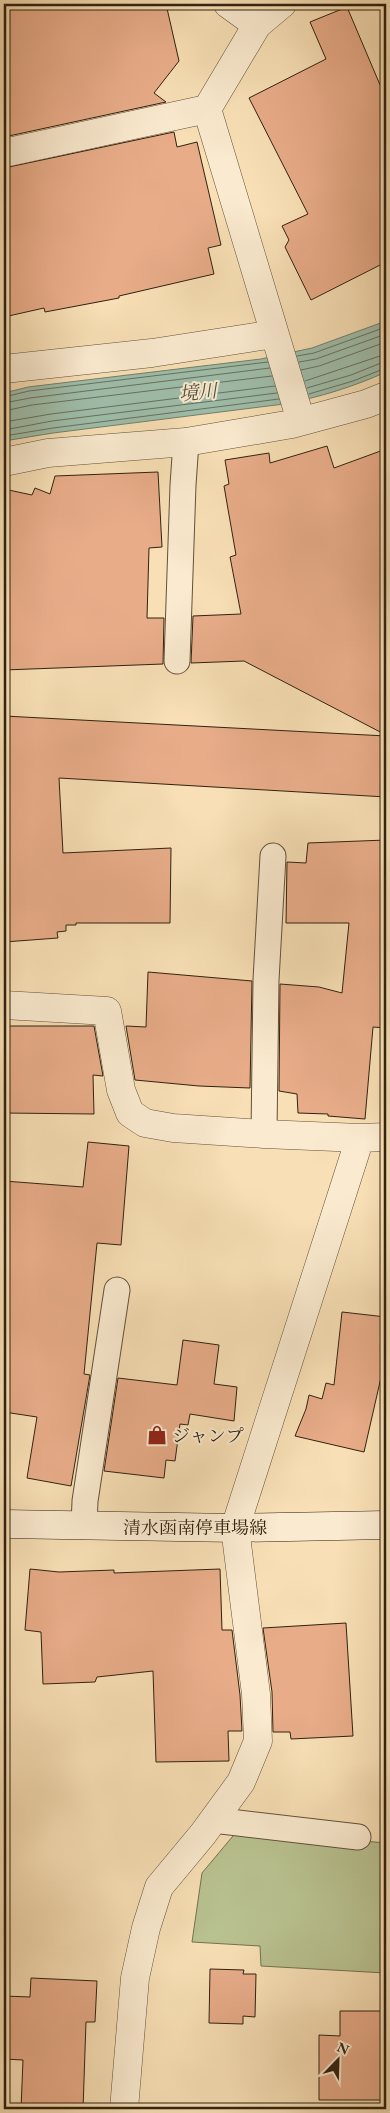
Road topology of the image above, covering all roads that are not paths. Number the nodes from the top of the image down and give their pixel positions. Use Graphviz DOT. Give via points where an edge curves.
graph roads {
  1 [pos="228,4"];
  2 [pos="282,4"];
  3 [pos="257,25"];
  4 [pos="207,109"];
  5 [pos="4,153"];
  6 [pos="274,334"];
  7 [pos="4,369"];
  8 [pos="386,396"];
  9 [pos="301,421"];
  10 [pos="186,442"];
  11 [pos="4,462"];
  12 [pos="177,661"];
  13 [pos="273,856"];
  14 [pos="4,1005"];
  15 [pos="264,1134"];
  16 [pos="373,1138"];
  17 [pos="117,1290"];
  18 [pos="4,1524"];
  19 [pos="386,1524"];
  20 [pos="84,1526"];
  21 [pos="235,1528"];
  22 [pos="213,1820"];
  23 [pos="358,1837"];
  24 [pos="124,2109"];
  1 -- 3 [label="street"];
  2 -- 3 [label="street"];
  3 -- 4 [label="street"];
  4 -- 5 [label="street"];
  4 -- 6 [label="street"];
  6 -- 7 [label="street" via="152,353"];
  6 -- 9 [label="street"];
  8 -- 9 [label="street"];
  9 -- 10 [label="street"];
  10 -- 11 [label="street" via="48,453"];
  10 -- 12 [label="lane"];
  13 -- 15 [label="lane" via="266,980"];
  14 -- 15 [label="street" via="107,1011 121,1090 130,1113 145,1123"];
  15 -- 16 [label="street"];
  16 -- 21 [label="street"];
  17 -- 20 [label="lane"];
  18 -- 20 [label="street, 清水函南停車場線"];
  19 -- 21 [label="street, 清水函南停車場線"];
  20 -- 21 [label="street, 清水函南停車場線"];
  21 -- 22 [label="street" via="256,1694 258,1742 241,1782"];
  22 -- 23 [label="lane"];
  22 -- 24 [label="street" via="160,1887 146,1928 135,1978"];
}
